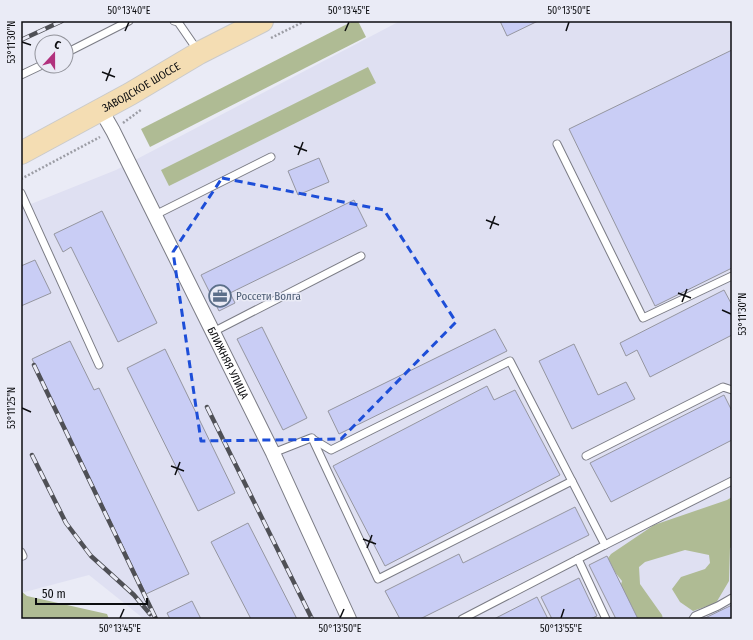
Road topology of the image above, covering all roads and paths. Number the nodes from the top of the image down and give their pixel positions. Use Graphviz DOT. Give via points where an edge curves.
graph roads {
  1 [pos="129,21"];
  2 [pos="174,21"];
  3 [pos="305,21"];
  4 [pos="266,30"];
  5 [pos="74,48"];
  6 [pos="199,53"];
  7 [pos="34,69"];
  8 [pos="21,75"];
  9 [pos="144,107"];
  10 [pos="101,110"];
  11 [pos="113,131"];
  12 [pos="557,144"];
  13 [pos="21,153"];
  14 [pos="271,157"];
  15 [pos="21,179"];
  16 [pos="21,193"];
  17 [pos="155,215"];
  18 [pos="361,256"];
  19 [pos="732,276"];
  20 [pos="213,332"];
  21 [pos="99,365"];
  22 [pos="732,390"];
  23 [pos="311,438"];
  24 [pos="273,453"];
  25 [pos="586,456"];
  26 [pos="572,481"];
  27 [pos="732,481"];
  28 [pos="605,545"];
  29 [pos="578,559"];
  30 [pos="732,598"];
  31 [pos="349,619"];
  32 [pos="462,619"];
  33 [pos="606,619"];
  34 [pos="693,619"];
  1 -- 5 [label="lane"];
  2 -- 6 [label="lane" via="178,22"];
  3 -- 4 [label="path"];
  4 -- 6 [label="main road, ЗАВОДСКОЕ ШОССЕ"];
  6 -- 10 [label="main road, ЗАВОДСКОЕ ШОССЕ"];
  7 -- 8 [label="lane"];
  9 -- 11 [label="path"];
  10 -- 11 [label="street, БЛИЖНЯЯ УЛИЦА"];
  10 -- 13 [label="main road, ЗАВОДСКОЕ ШОССЕ"];
  11 -- 15 [label="path"];
  11 -- 17 [label="street, БЛИЖНЯЯ УЛИЦА"];
  12 -- 19 [label="lane" via="643,318"];
  14 -- 17 [label="lane"];
  16 -- 21 [label="lane"];
  17 -- 20 [label="street, БЛИЖНЯЯ УЛИЦА"];
  18 -- 20 [label="lane"];
  20 -- 24 [label="street, БЛИЖНЯЯ УЛИЦА"];
  22 -- 25 [label="lane" via="724,387"];
  23 -- 24 [label="lane"];
  23 -- 26 [label="lane" via="331,450 510,361"];
  23 -- 26 [label="lane" via="378,579"];
  24 -- 31 [label="street, БЛИЖНЯЯ УЛИЦА"];
  26 -- 28 [label="lane"];
  27 -- 28 [label="lane"];
  28 -- 29 [label="lane"];
  29 -- 32 [label="lane"];
  29 -- 33 [label="lane"];
  30 -- 34 [label="lane"];
}
